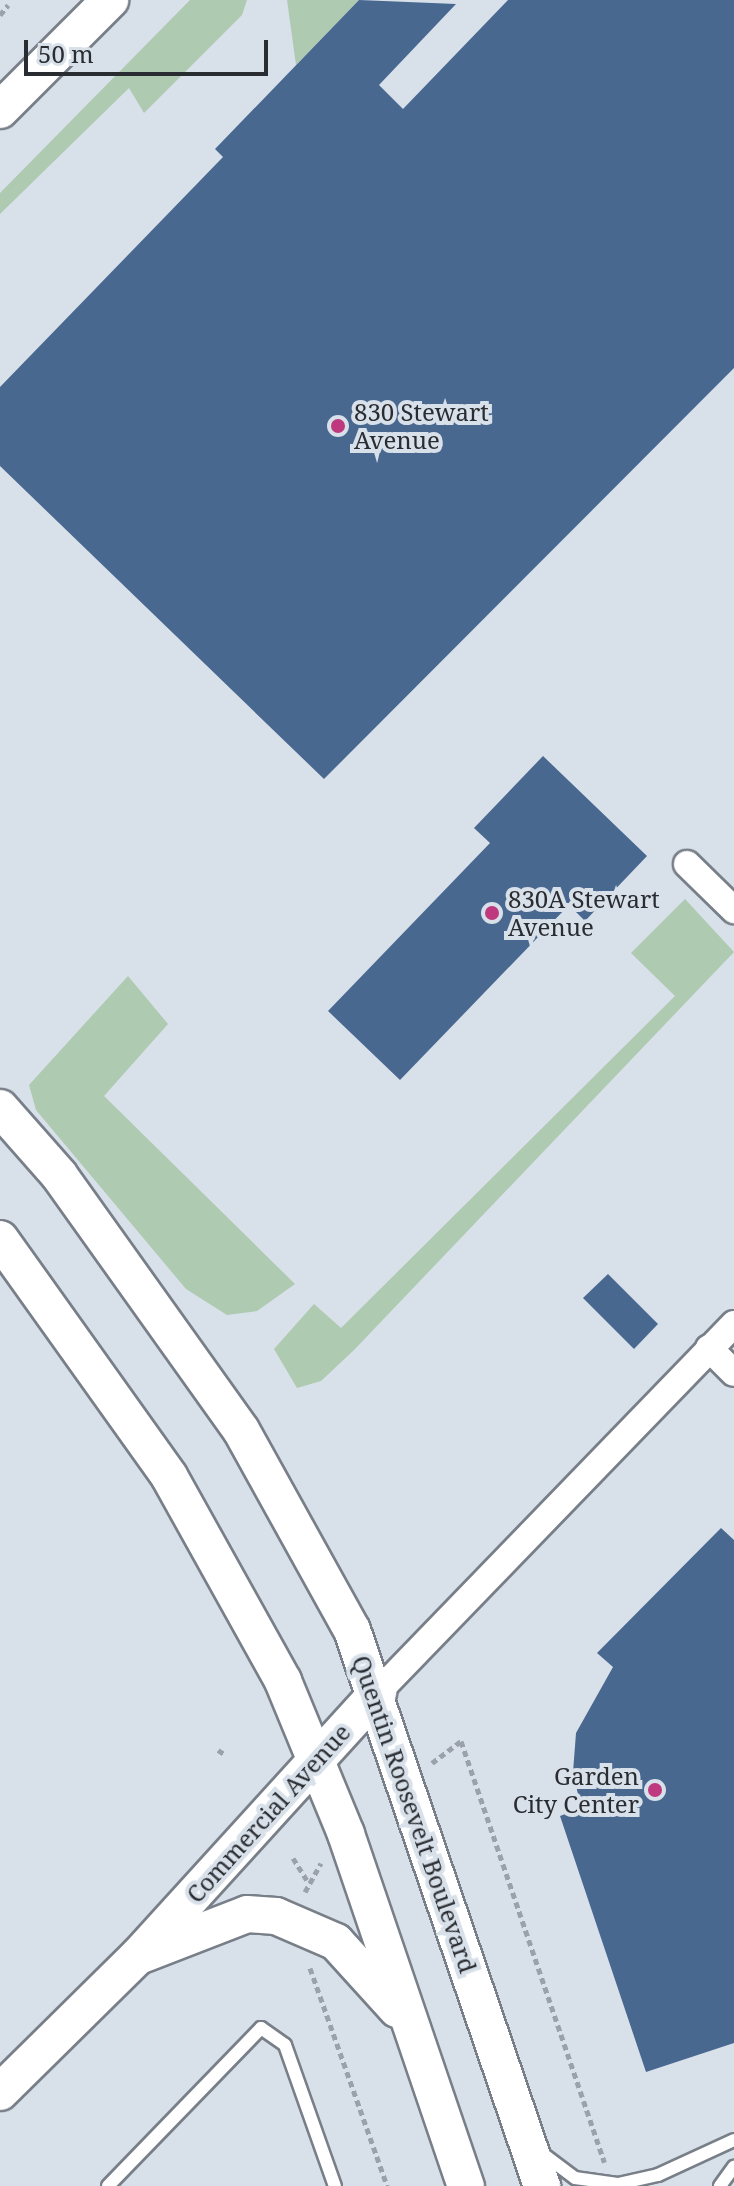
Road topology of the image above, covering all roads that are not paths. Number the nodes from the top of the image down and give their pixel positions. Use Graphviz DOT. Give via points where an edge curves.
graph roads {
  1 [pos="110,0"];
  2 [pos="0,110"];
  3 [pos="687,864"];
  4 [pos="734,910"];
  5 [pos="0,1108"];
  6 [pos="0,1239"];
  7 [pos="734,1324"];
  8 [pos="709,1348"];
  9 [pos="734,1373"];
  10 [pos="378,1692"];
  11 [pos="314,1764"];
  12 [pos="138,1956"];
  13 [pos="413,2029"];
  14 [pos="0,2092"];
  15 [pos="525,2136"];
  16 [pos="734,2140"];
  17 [pos="734,2167"];
  18 [pos="108,2186"];
  19 [pos="335,2186"];
  20 [pos="466,2186"];
  21 [pos="542,2186"];
  22 [pos="720,2186"];
  1 -- 2 [label="street"];
  3 -- 4 [label="street"];
  5 -- 10 [label="street, Quentin Roosevelt Boulevard" via="59,1175 241,1430 352,1630"];
  6 -- 11 [label="street" via="196,1519 283,1681"];
  7 -- 8 [label="street, Commercial Avenue"];
  8 -- 9 [label="street"];
  8 -- 10 [label="street, Commercial Avenue"];
  10 -- 11 [label="street, Commercial Avenue"];
  10 -- 15 [label="street, Quentin Roosevelt Boulevard"];
  11 -- 12 [label="street, Commercial Avenue"];
  11 -- 13 [label="street"];
  12 -- 13 [label="street" via="247,1914 305,1923 348,1953"];
  12 -- 14 [label="street, Commercial Avenue"];
  13 -- 20 [label="street"];
  15 -- 16 [label="lane" via="575,2178 618,2184 658,2175"];
  15 -- 21 [label="street, Quentin Roosevelt Boulevard"];
  17 -- 22 [label="lane"];
  18 -- 19 [label="lane" via="261,2028 285,2045"];
}
